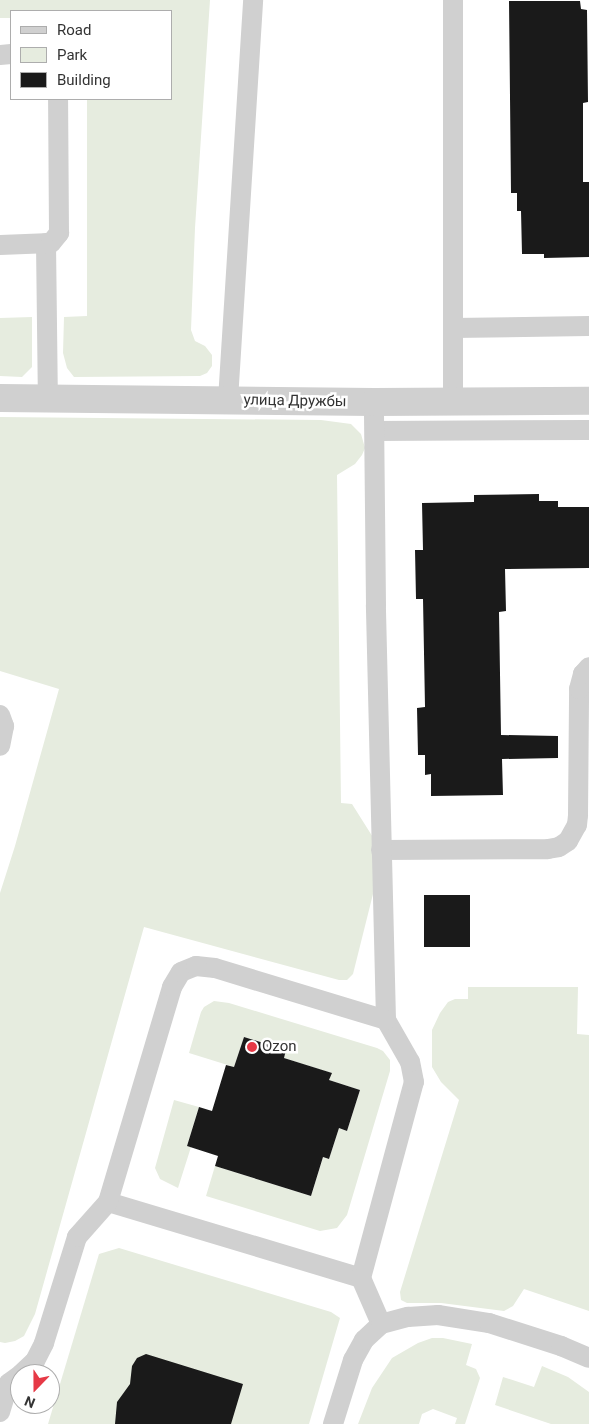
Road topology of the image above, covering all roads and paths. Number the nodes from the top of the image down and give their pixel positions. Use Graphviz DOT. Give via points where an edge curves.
graph roads {
  1 [pos="253,0"];
  2 [pos="453,0"];
  3 [pos="58,100"];
  4 [pos="46,243"];
  5 [pos="0,244"];
  6 [pos="589,326"];
  7 [pos="452,328"];
  8 [pos="0,398"];
  9 [pos="48,398"];
  10 [pos="228,400"];
  11 [pos="452,401"];
  12 [pos="589,401"];
  13 [pos="374,402"];
  14 [pos="589,430"];
  15 [pos="375,431"];
  16 [pos="589,667"];
  17 [pos="0,715"];
  18 [pos="0,746"];
  19 [pos="381,850"];
  20 [pos="386,1020"];
  21 [pos="108,1202"];
  22 [pos="361,1278"];
  23 [pos="382,1324"];
  24 [pos="589,1358"];
  25 [pos="32,1364"];
  26 [pos="10,1384"];
  27 [pos="0,1412"];
  28 [pos="333,1424"];
  1 -- 10 [label="lane"];
  2 -- 7 [label="lane"];
  3 -- 4 [label="lane" via="60,228 55,240"];
  4 -- 5 [label="lane"];
  4 -- 9 [label="lane"];
  6 -- 7 [label="lane"];
  7 -- 11 [label="lane"];
  8 -- 9 [label="street, улица Дружбы"];
  9 -- 10 [label="street, улица Дружбы"];
  10 -- 13 [label="street, улица Дружбы"];
  11 -- 12 [label="street, улица Дружбы"];
  11 -- 13 [label="street, улица Дружбы"];
  13 -- 15 [label="lane"];
  14 -- 15 [label="lane"];
  15 -- 19 [label="lane"];
  16 -- 19 [label="lane" via="583,674 579,689 578,815 577,825 568,841 560,847 548,849"];
  17 -- 18 [label="lane" via="4,726"];
  19 -- 20 [label="lane"];
  20 -- 21 [label="lane" via="215,968 187,968 172,987"];
  20 -- 22 [label="lane" via="410,1062 414,1082"];
  21 -- 22 [label="lane"];
  21 -- 25 [label="lane" via="77,1237 44,1343"];
  22 -- 23 [label="lane"];
  23 -- 24 [label="lane" via="422,1315 468,1320 512,1330"];
  23 -- 28 [label="lane" via="358,1348"];
  26 -- 27 [label="lane"];
}
